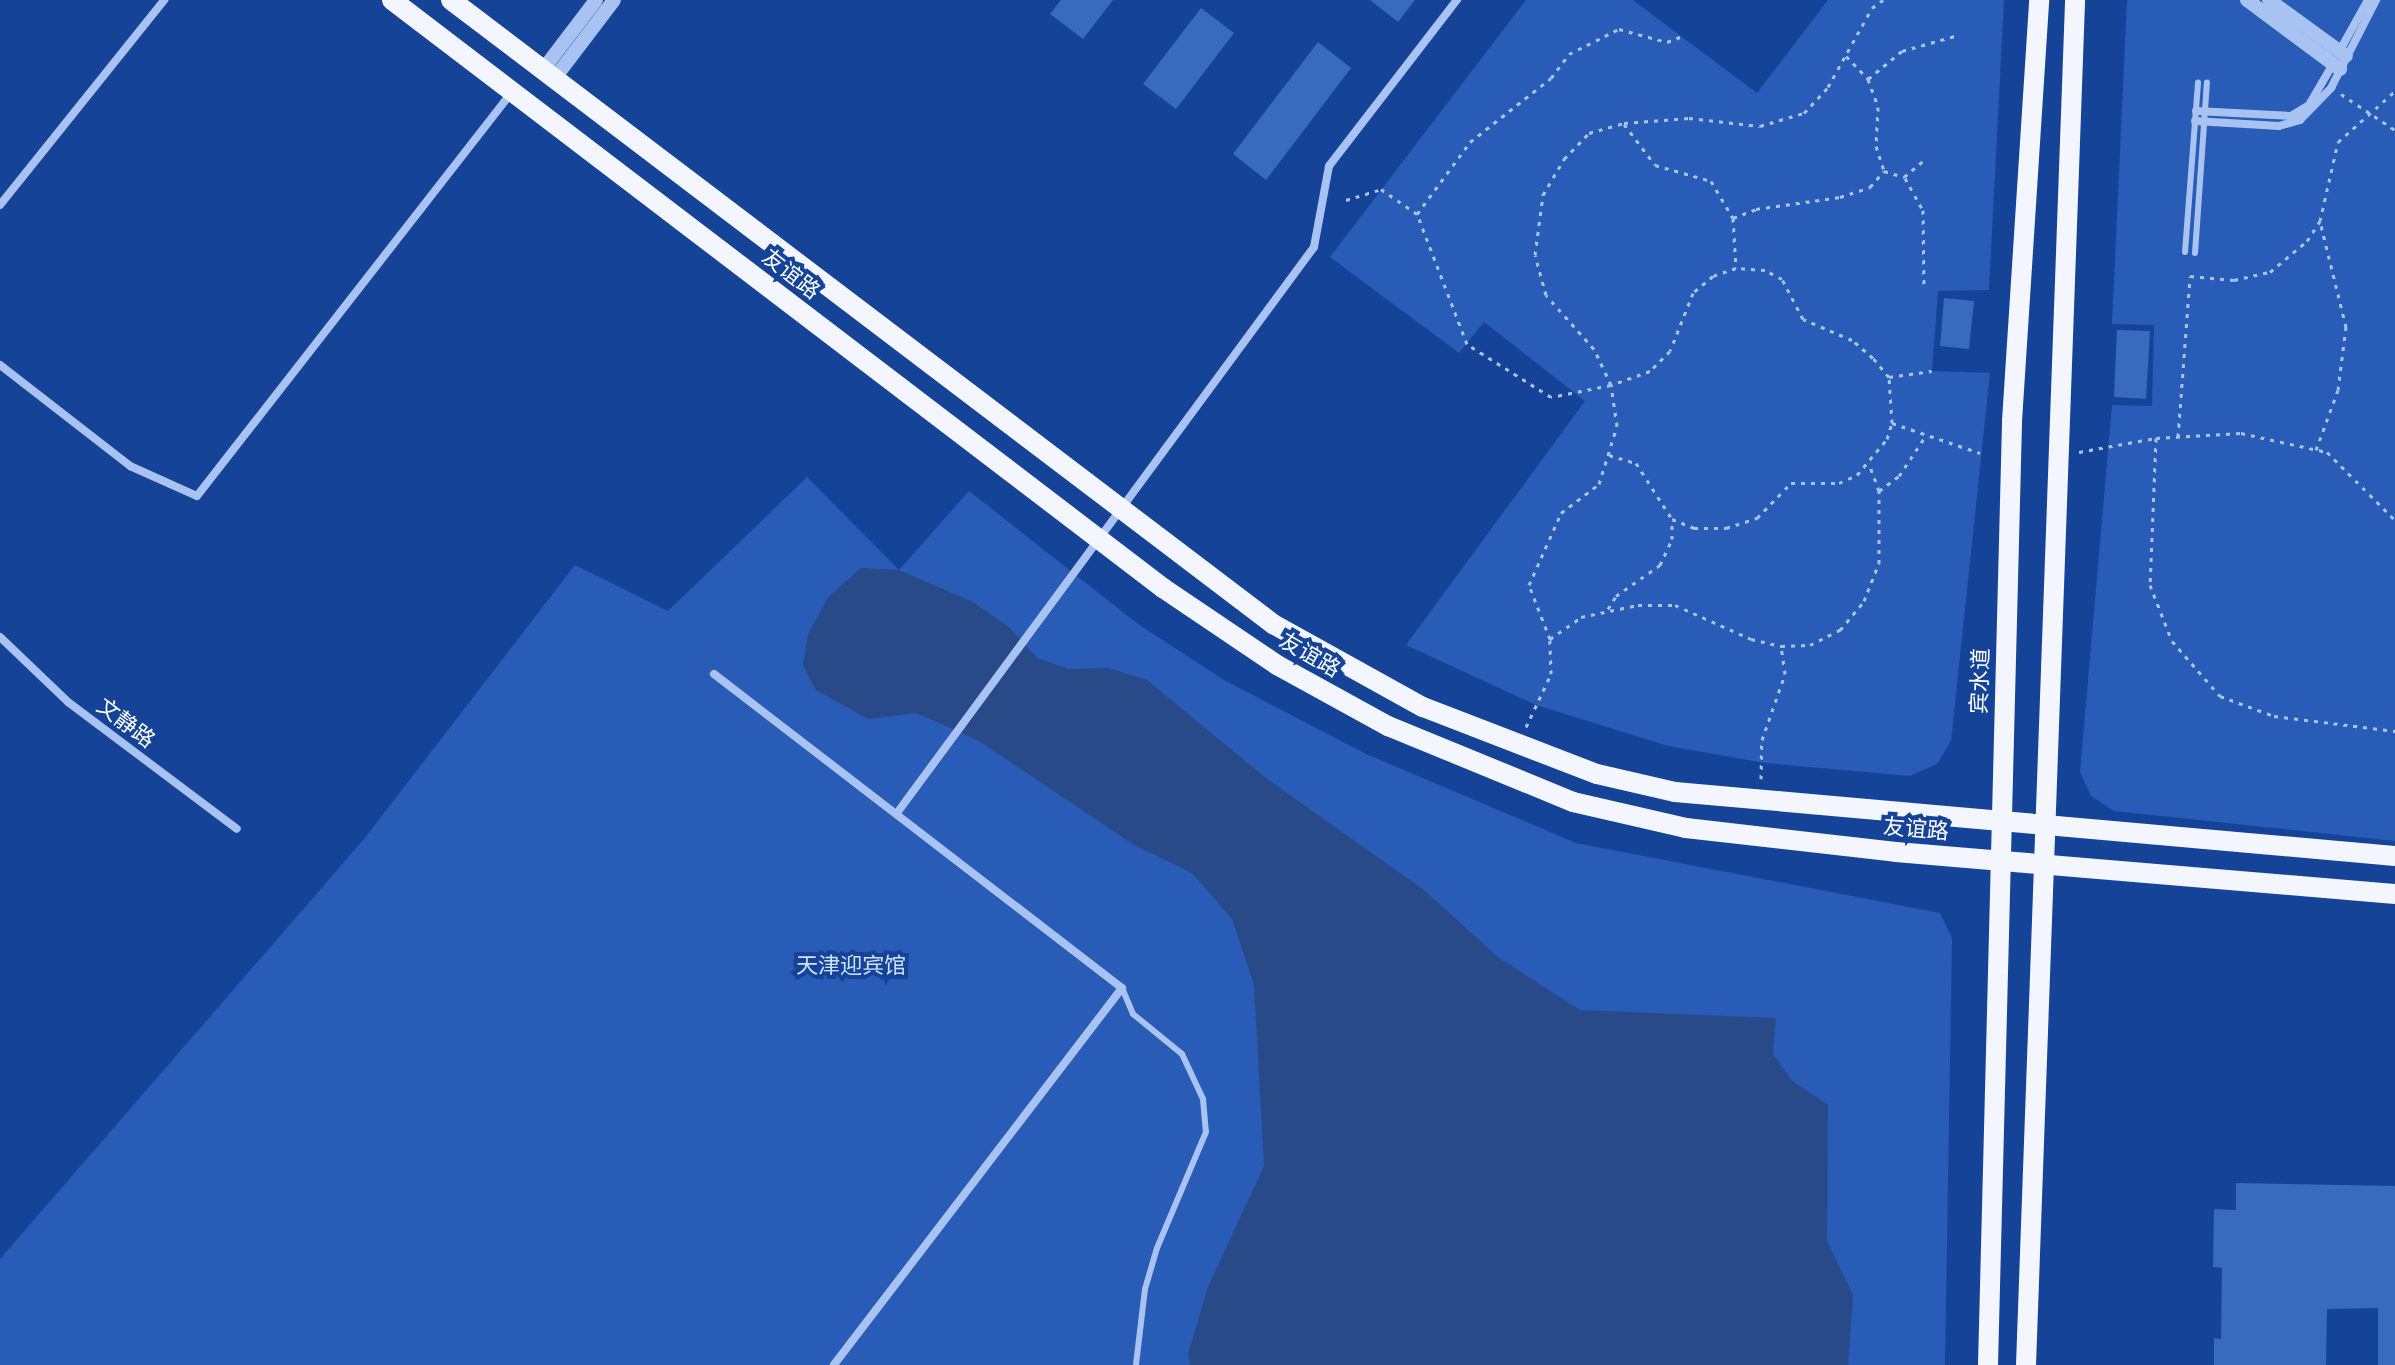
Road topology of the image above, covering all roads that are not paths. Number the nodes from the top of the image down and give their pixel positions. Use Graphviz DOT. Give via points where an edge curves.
graph roads {
  1 [pos="164,0"];
  2 [pos="392,0"];
  3 [pos="451,0"];
  4 [pos="596,0"];
  5 [pos="614,0"];
  6 [pos="1457,0"];
  7 [pos="2039,0"];
  8 [pos="2075,0"];
  9 [pos="2247,0"];
  10 [pos="2269,0"];
  11 [pos="2368,0"];
  12 [pos="2376,0"];
  13 [pos="2340,60"];
  14 [pos="548,75"];
  15 [pos="2198,82"];
  16 [pos="2207,82"];
  17 [pos="512,92"];
  18 [pos="2200,116"];
  19 [pos="0,205"];
  20 [pos="2185,252"];
  21 [pos="2195,253"];
  22 [pos="0,365"];
  23 [pos="1119,507"];
  24 [pos="1098,537"];
  25 [pos="0,637"];
  26 [pos="714,674"];
  27 [pos="897,813"];
  28 [pos="2000,819"];
  29 [pos="2042,822"];
  30 [pos="237,829"];
  31 [pos="2395,856"];
  32 [pos="1998,860"];
  33 [pos="2040,863"];
  34 [pos="2395,894"];
  35 [pos="1122,988"];
  36 [pos="834,1365"];
  37 [pos="1136,1365"];
  38 [pos="1988,1365"];
  39 [pos="2026,1365"];
  1 -- 19 [label="street"];
  2 -- 17 [label="main road, 友谊路"];
  3 -- 14 [label="main road, 友谊路"];
  4 -- 14 [label="street"];
  5 -- 14 [label="street"];
  6 -- 23 [label="street" via="1329,166 1314,247"];
  7 -- 28 [label="main road, 宾水道" via="2012,421"];
  8 -- 29 [label="main road"];
  9 -- 13 [label="street"];
  10 -- 13 [label="street"];
  11 -- 13 [label="street"];
  12 -- 13 [label="street"];
  13 -- 18 [label="street" via="2309,105 2291,116"];
  13 -- 18 [label="street" via="2317,108 2293,123"];
  14 -- 23 [label="main road, 友谊路"];
  15 -- 18 [label="lane"];
  16 -- 18 [label="lane"];
  17 -- 22 [label="street" via="197,496 130,466"];
  17 -- 24 [label="main road, 友谊路"];
  18 -- 20 [label="lane"];
  18 -- 21 [label="lane"];
  23 -- 24 [label="street"];
  23 -- 28 [label="main road, 友谊路" via="1297,639 1423,707 1518,745 1637,784 1757,802"];
  24 -- 27 [label="street"];
  24 -- 32 [label="main road, 友谊路" via="1228,634 1331,695 1388,726 1573,802 1686,828"];
  25 -- 30 [label="street, 文静路" via="68,702"];
  26 -- 27 [label="street"];
  27 -- 35 [label="street"];
  28 -- 29 [label="main road, 友谊路"];
  28 -- 32 [label="main road, 宾水道"];
  29 -- 31 [label="main road, 友谊路"];
  29 -- 33 [label="main road"];
  32 -- 33 [label="main road, 友谊路"];
  32 -- 38 [label="main road, 宾水道"];
  33 -- 34 [label="main road, 友谊路"];
  33 -- 39 [label="main road"];
  35 -- 36 [label="street"];
  35 -- 37 [label="lane" via="1133,1014 1182,1054 1203,1099 1206,1132 1157,1248 1145,1289"];
}
